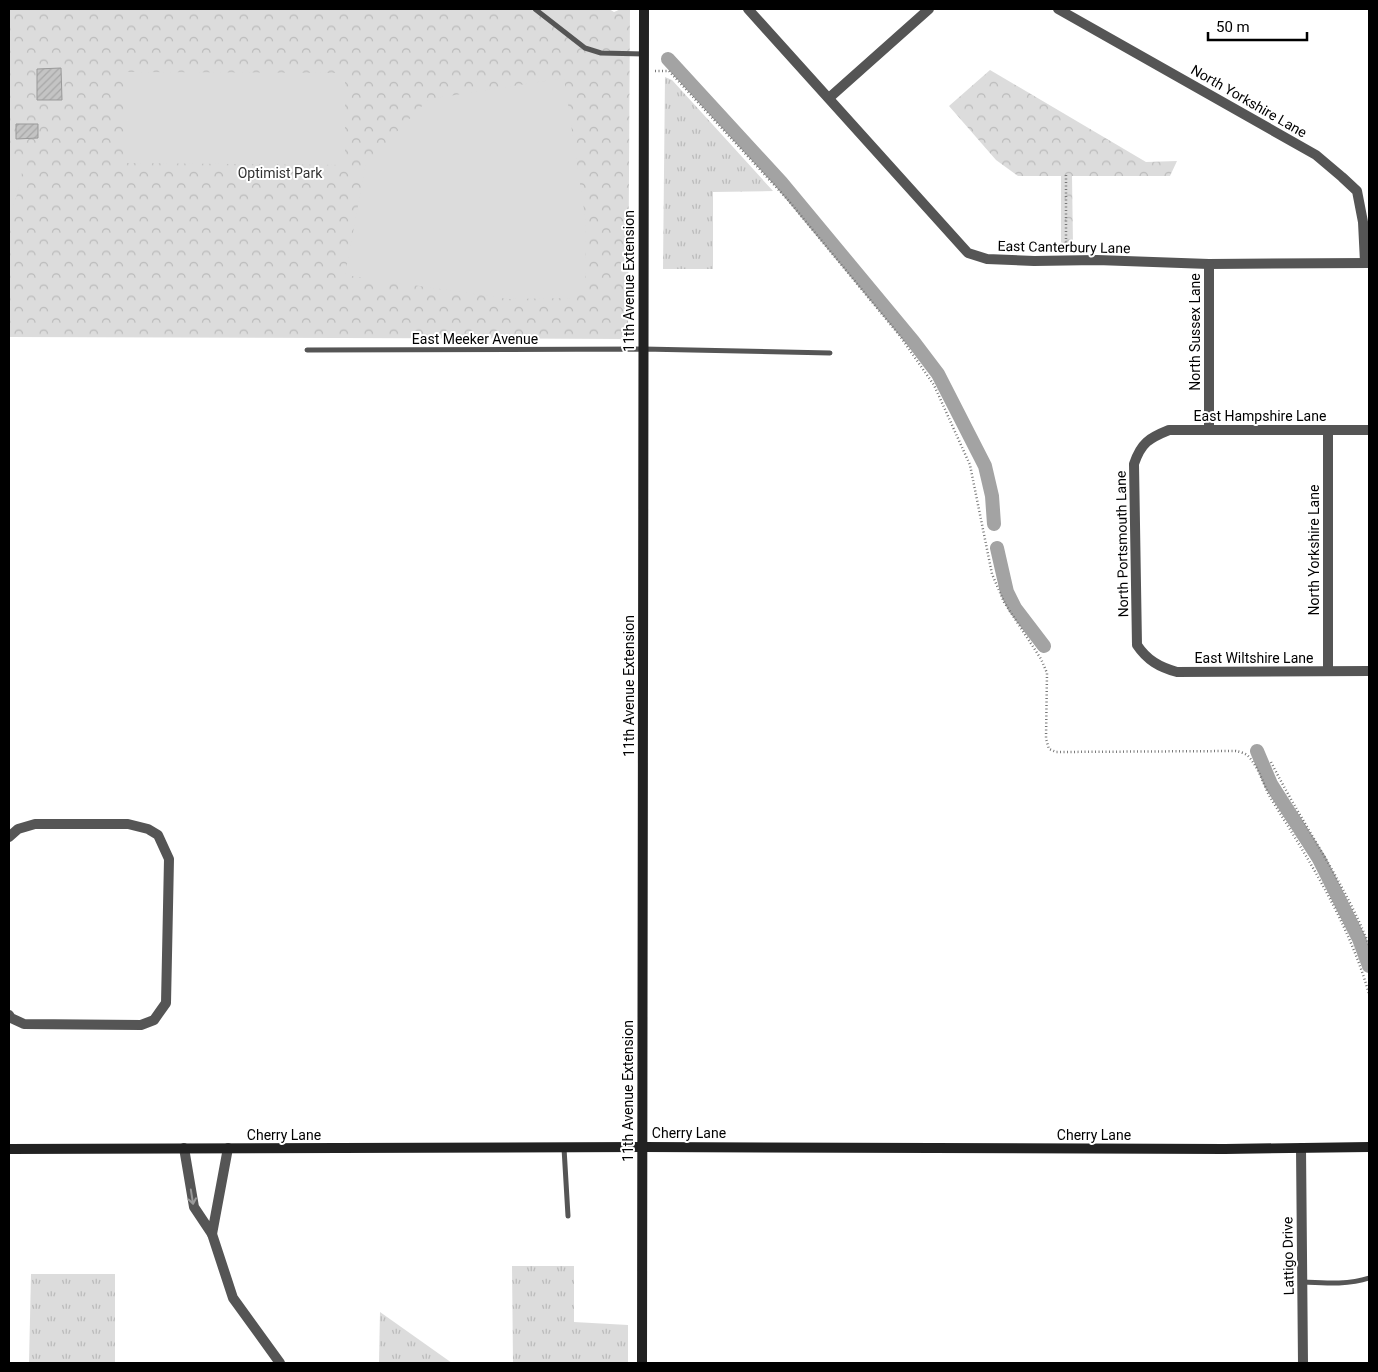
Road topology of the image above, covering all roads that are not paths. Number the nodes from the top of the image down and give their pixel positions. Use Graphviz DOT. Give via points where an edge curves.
graph roads {
  1 [pos="535,9"];
  2 [pos="644,9"];
  3 [pos="748,9"];
  4 [pos="929,9"];
  5 [pos="1058,9"];
  6 [pos="645,54"];
  7 [pos="829,98"];
  8 [pos="1367,262"];
  9 [pos="1208,264"];
  10 [pos="643,349"];
  11 [pos="307,350"];
  12 [pos="830,353"];
  13 [pos="1209,430"];
  14 [pos="1328,430"];
  15 [pos="1369,430"];
  16 [pos="1152,436"];
  17 [pos="1144,656"];
  18 [pos="1328,671"];
  19 [pos="1369,671"];
  20 [pos="9,837"];
  21 [pos="9,1015"];
  22 [pos="564,1147"];
  23 [pos="642,1147"];
  24 [pos="1369,1147"];
  25 [pos="184,1148"];
  26 [pos="228,1148"];
  27 [pos="1301,1148"];
  28 [pos="9,1149"];
  29 [pos="568,1216"];
  30 [pos="212,1234"];
  31 [pos="1369,1278"];
  32 [pos="1302,1282"];
  33 [pos="280,1363"];
  34 [pos="642,1363"];
  35 [pos="1303,1363"];
  1 -- 6 [label="lane" via="584,48 601,54"];
  2 -- 6 [label="main road, 11th Avenue Extension"];
  3 -- 7 [label="street, East Canterbury Lane"];
  4 -- 7 [label="street"];
  5 -- 8 [label="street, North Yorkshire Lane" via="1316,155 1357,192"];
  6 -- 10 [label="main road, 11th Avenue Extension"];
  7 -- 9 [label="street, East Canterbury Lane" via="968,254 1034,261"];
  8 -- 9 [label="street, East Canterbury Lane"];
  9 -- 13 [label="street, North Sussex Lane"];
  10 -- 11 [label="lane, East Meeker Avenue"];
  10 -- 12 [label="lane, East Meeker Avenue"];
  10 -- 23 [label="main road, 11th Avenue Extension"];
  13 -- 14 [label="street, East Hampshire Lane"];
  13 -- 16 [label="street, East Hampshire Lane" via="1170,430"];
  14 -- 15 [label="street, East Hampshire Lane"];
  14 -- 18 [label="street, North Yorkshire Lane"];
  16 -- 17 [label="street, North Portsmouth Lane" via="1138,453 1134,464 1137,645"];
  17 -- 18 [label="street, East Wiltshire Lane" via="1160,667 1176,672"];
  18 -- 19 [label="street, East Wiltshire Lane"];
  20 -- 21 [label="street" via="18,829 35,824 128,824 158,835 169,859 166,1003 154,1020 132,1026 43,1025 24,1024"];
  22 -- 23 [label="main road, Cherry Lane"];
  22 -- 26 [label="main road, Cherry Lane"];
  22 -- 29 [label="lane"];
  23 -- 27 [label="main road, Cherry Lane"];
  23 -- 34 [label="main road, 11th Avenue Extension"];
  24 -- 27 [label="main road, Cherry Lane"];
  25 -- 26 [label="main road, Cherry Lane"];
  25 -- 28 [label="main road, Cherry Lane"];
  25 -- 30 [label="street, one-way" via="194,1207"];
  26 -- 30 [label="street"];
  27 -- 32 [label="street, Lattigo Drive"];
  30 -- 33 [label="street" via="233,1298"];
  31 -- 32 [label="lane"];
  32 -- 35 [label="street, Lattigo Drive"];
}
